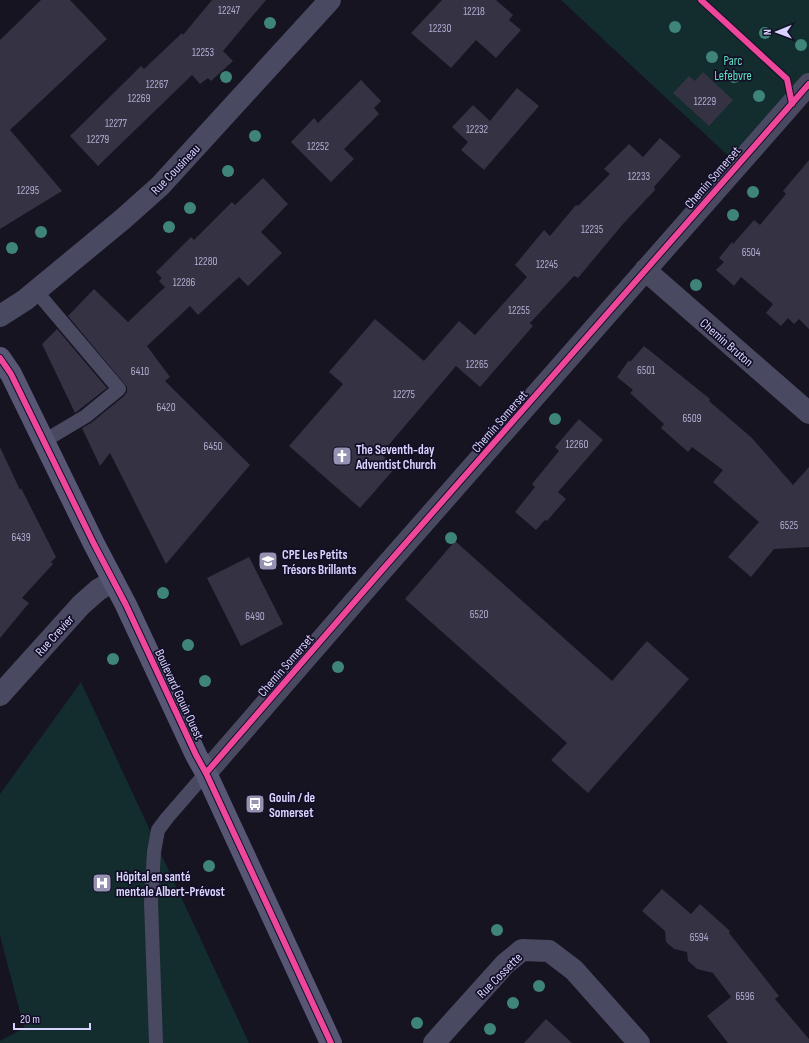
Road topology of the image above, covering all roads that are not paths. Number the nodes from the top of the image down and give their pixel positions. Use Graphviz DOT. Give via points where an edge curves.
graph roads {
  1 [pos="330,0"];
  2 [pos="809,84"];
  3 [pos="645,270"];
  4 [pos="36,291"];
  5 [pos="0,316"];
  6 [pos="0,358"];
  7 [pos="809,413"];
  8 [pos="44,442"];
  9 [pos="113,581"];
  10 [pos="0,695"];
  11 [pos="206,773"];
  12 [pos="156,1043"];
  13 [pos="331,1043"];
  14 [pos="434,1043"];
  15 [pos="639,1043"];
  1 -- 4 [label="street, Rue Cousineau" via="160,186"];
  2 -- 3 [label="street, Chemin Somerset"];
  3 -- 7 [label="street, Chemin Bruton"];
  3 -- 11 [label="street, Chemin Somerset"];
  4 -- 5 [label="street, Rue Cousineau"];
  4 -- 8 [label="lane" via="119,389 86,416"];
  6 -- 8 [label="street, Boulevard Gouin Ouest"];
  8 -- 9 [label="street, Boulevard Gouin Ouest"];
  9 -- 10 [label="street, Rue Crevier" via="81,605"];
  9 -- 11 [label="street, Boulevard Gouin Ouest"];
  11 -- 12 [label="lane" via="158,830 151,902"];
  11 -- 13 [label="street, Boulevard Gouin Ouest"];
  14 -- 15 [label="street, Rue Cossette" via="505,964 522,950 549,951 574,970"];
}
